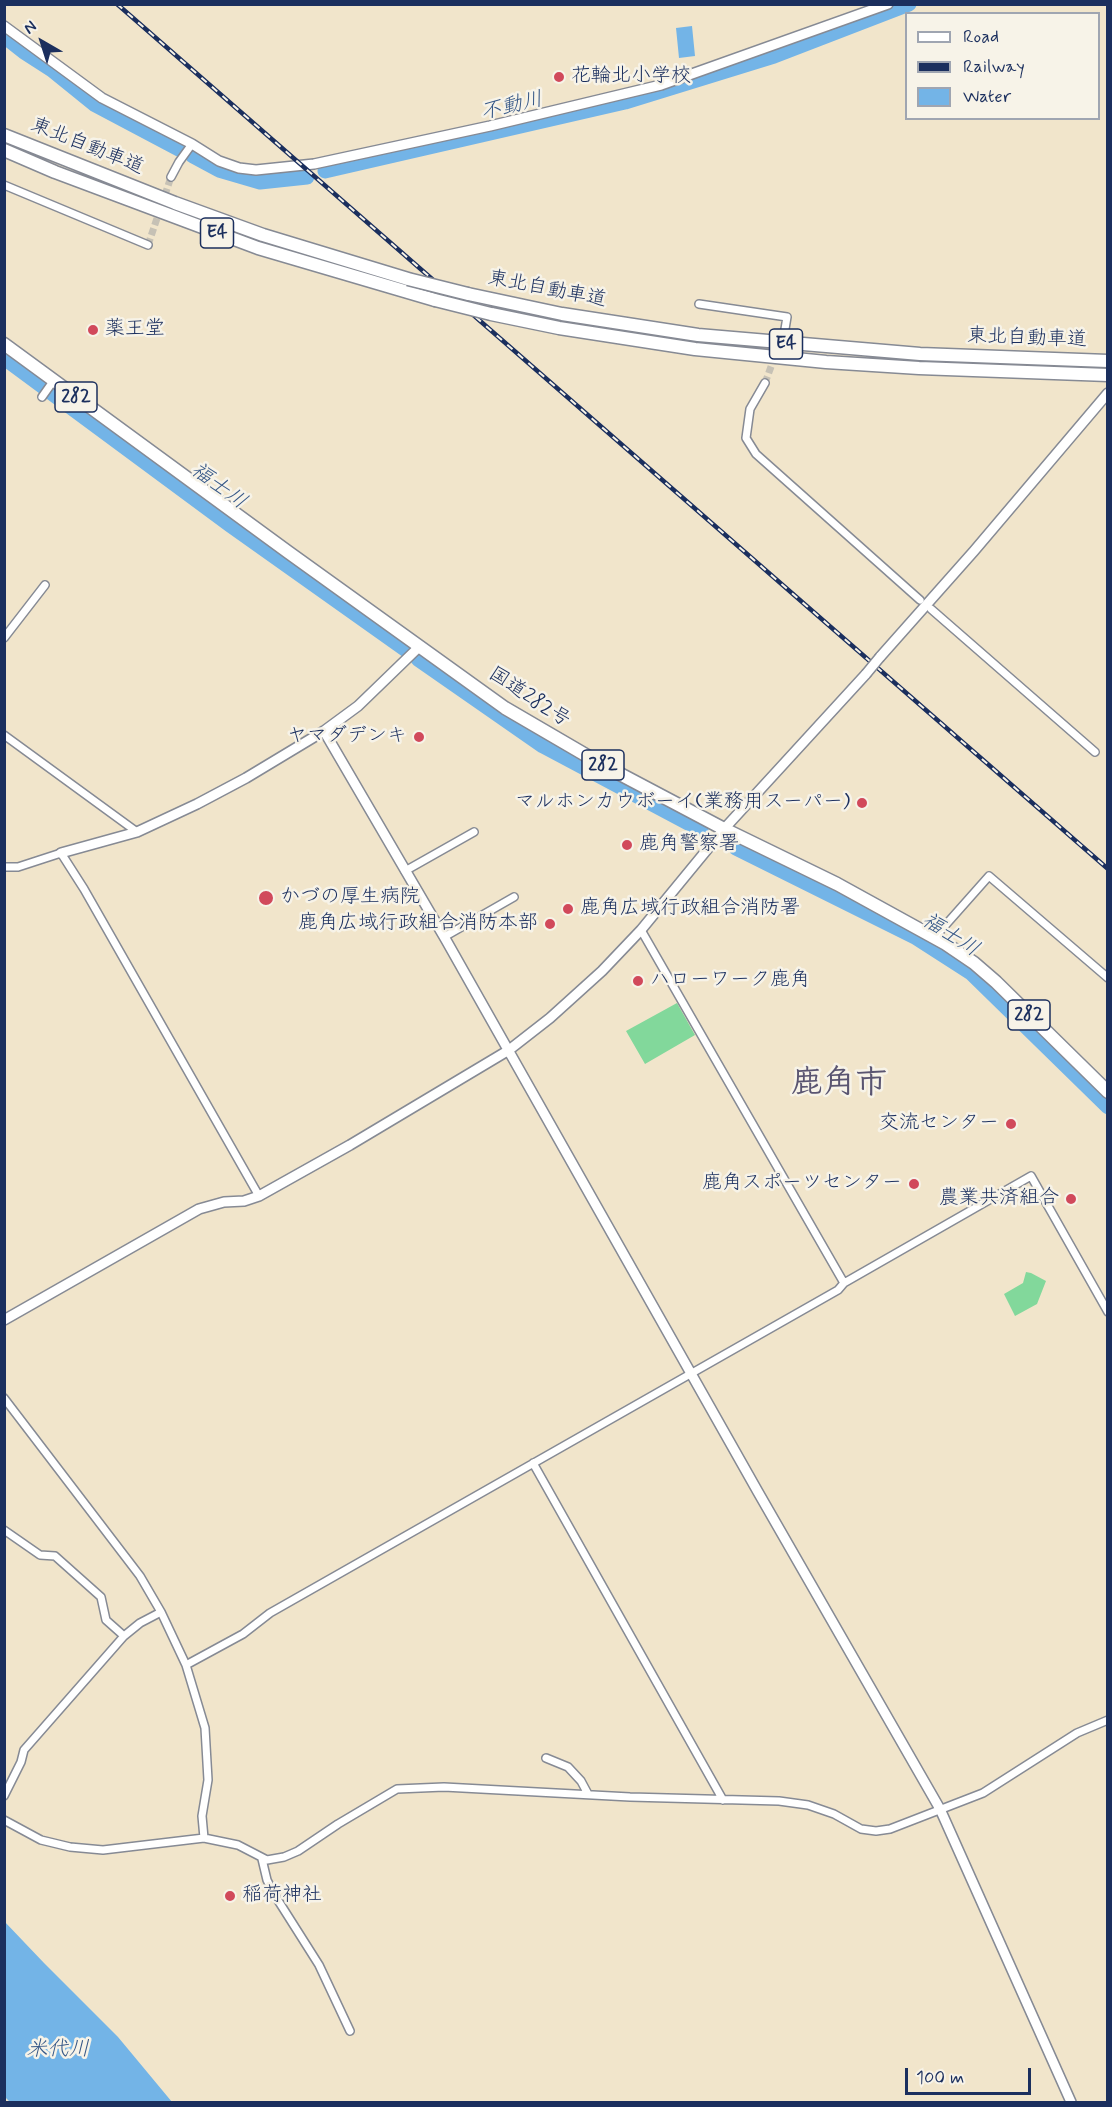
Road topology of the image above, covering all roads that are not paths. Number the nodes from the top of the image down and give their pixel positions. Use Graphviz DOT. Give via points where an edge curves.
graph roads {
  1 [pos="888,4"];
  2 [pos="4,26"];
  3 [pos="4,135"];
  4 [pos="192,144"];
  5 [pos="4,150"];
  6 [pos="171,177"];
  7 [pos="4,185"];
  8 [pos="148,245"];
  9 [pos="699,304"];
  10 [pos="785,329"];
  11 [pos="4,344"];
  12 [pos="1107,361"];
  13 [pos="1107,375"];
  14 [pos="54,380"];
  15 [pos="765,383"];
  16 [pos="1107,393"];
  17 [pos="42,397"];
  18 [pos="45,585"];
  19 [pos="920,600"];
  20 [pos="931,609"];
  21 [pos="4,638"];
  22 [pos="420,646"];
  23 [pos="324,731"];
  24 [pos="4,735"];
  25 [pos="1095,752"];
  26 [pos="724,829"];
  27 [pos="137,832"];
  28 [pos="474,832"];
  29 [pos="61,853"];
  30 [pos="4,867"];
  31 [pos="405,871"];
  32 [pos="514,897"];
  33 [pos="641,930"];
  34 [pos="444,937"];
  35 [pos="934,938"];
  36 [pos="1107,978"];
  37 [pos="509,1050"];
  38 [pos="1107,1092"];
  39 [pos="259,1196"];
  40 [pos="844,1283"];
  41 [pos="1107,1312"];
  42 [pos="4,1320"];
  43 [pos="692,1373"];
  44 [pos="4,1398"];
  45 [pos="533,1463"];
  46 [pos="4,1530"];
  47 [pos="161,1612"];
  48 [pos="124,1636"];
  49 [pos="186,1665"];
  50 [pos="1107,1720"];
  51 [pos="546,1758"];
  52 [pos="588,1794"];
  53 [pos="4,1796"];
  54 [pos="723,1800"];
  55 [pos="940,1809"];
  56 [pos="4,1820"];
  57 [pos="204,1838"];
  58 [pos="262,1859"];
  59 [pos="351,2031"];
  60 [pos="1071,2103"];
  1 -- 4 [label="street" via="661,85 314,164 239,168"];
  2 -- 4 [label="street" via="102,98"];
  3 -- 12 [label="highway, 東北自動車道 / E4, bridge" via="263,235 408,279 562,314 698,335 826,348"];
  4 -- 6 [label="street"];
  5 -- 13 [label="highway, 東北自動車道 / E4, bridge" via="258,248 435,300 559,328 814,361"];
  7 -- 8 [label="street"];
  9 -- 10 [label="street" via="787,317"];
  11 -- 14 [label="highway, 国道282号 / 282"];
  14 -- 17 [label="street"];
  14 -- 22 [label="highway, 国道282号 / 282"];
  15 -- 19 [label="street" via="750,409 746,438 756,454"];
  16 -- 26 [label="street, bridge" via="866,674"];
  18 -- 21 [label="street"];
  20 -- 25 [label="street"];
  22 -- 23 [label="street" via="358,706"];
  22 -- 26 [label="highway, 国道282号 / 282" via="505,708 559,741"];
  23 -- 27 [label="street" via="246,778"];
  23 -- 31 [label="street"];
  24 -- 27 [label="street"];
  26 -- 33 [label="street"];
  26 -- 35 [label="highway, 国道282号 / 282" via="837,884"];
  27 -- 29 [label="street"];
  28 -- 31 [label="street"];
  29 -- 30 [label="street" via="18,867"];
  29 -- 39 [label="street"];
  31 -- 34 [label="street"];
  32 -- 34 [label="street"];
  33 -- 37 [label="street" via="602,971"];
  33 -- 40 [label="street"];
  34 -- 37 [label="street"];
  35 -- 36 [label="street" via="989,876"];
  35 -- 38 [label="highway, 国道282号 / 282" via="996,982"];
  37 -- 39 [label="street"];
  37 -- 43 [label="street"];
  39 -- 42 [label="street" via="199,1209"];
  40 -- 41 [label="street" via="1031,1176"];
  40 -- 43 [label="street"];
  43 -- 45 [label="street"];
  43 -- 55 [label="street"];
  44 -- 47 [label="street" via="140,1576"];
  45 -- 49 [label="street"];
  45 -- 54 [label="street"];
  46 -- 48 [label="street" via="40,1555 55,1556 86,1583 101,1597 106,1620"];
  47 -- 48 [label="street"];
  47 -- 49 [label="street"];
  48 -- 53 [label="street" via="24,1750"];
  49 -- 57 [label="street" via="205,1728 208,1780 202,1816"];
  50 -- 55 [label="street" via="1077,1733 992,1788"];
  51 -- 52 [label="street" via="568,1767"];
  52 -- 54 [label="street"];
  52 -- 58 [label="street" via="444,1787 397,1789 298,1851"];
  54 -- 55 [label="street" via="808,1805 861,1829 876,1831"];
  55 -- 60 [label="street"];
  56 -- 57 [label="street" via="41,1840 103,1850"];
  57 -- 58 [label="street" via="238,1845"];
  58 -- 59 [label="street" via="274,1894 319,1965"];
}
